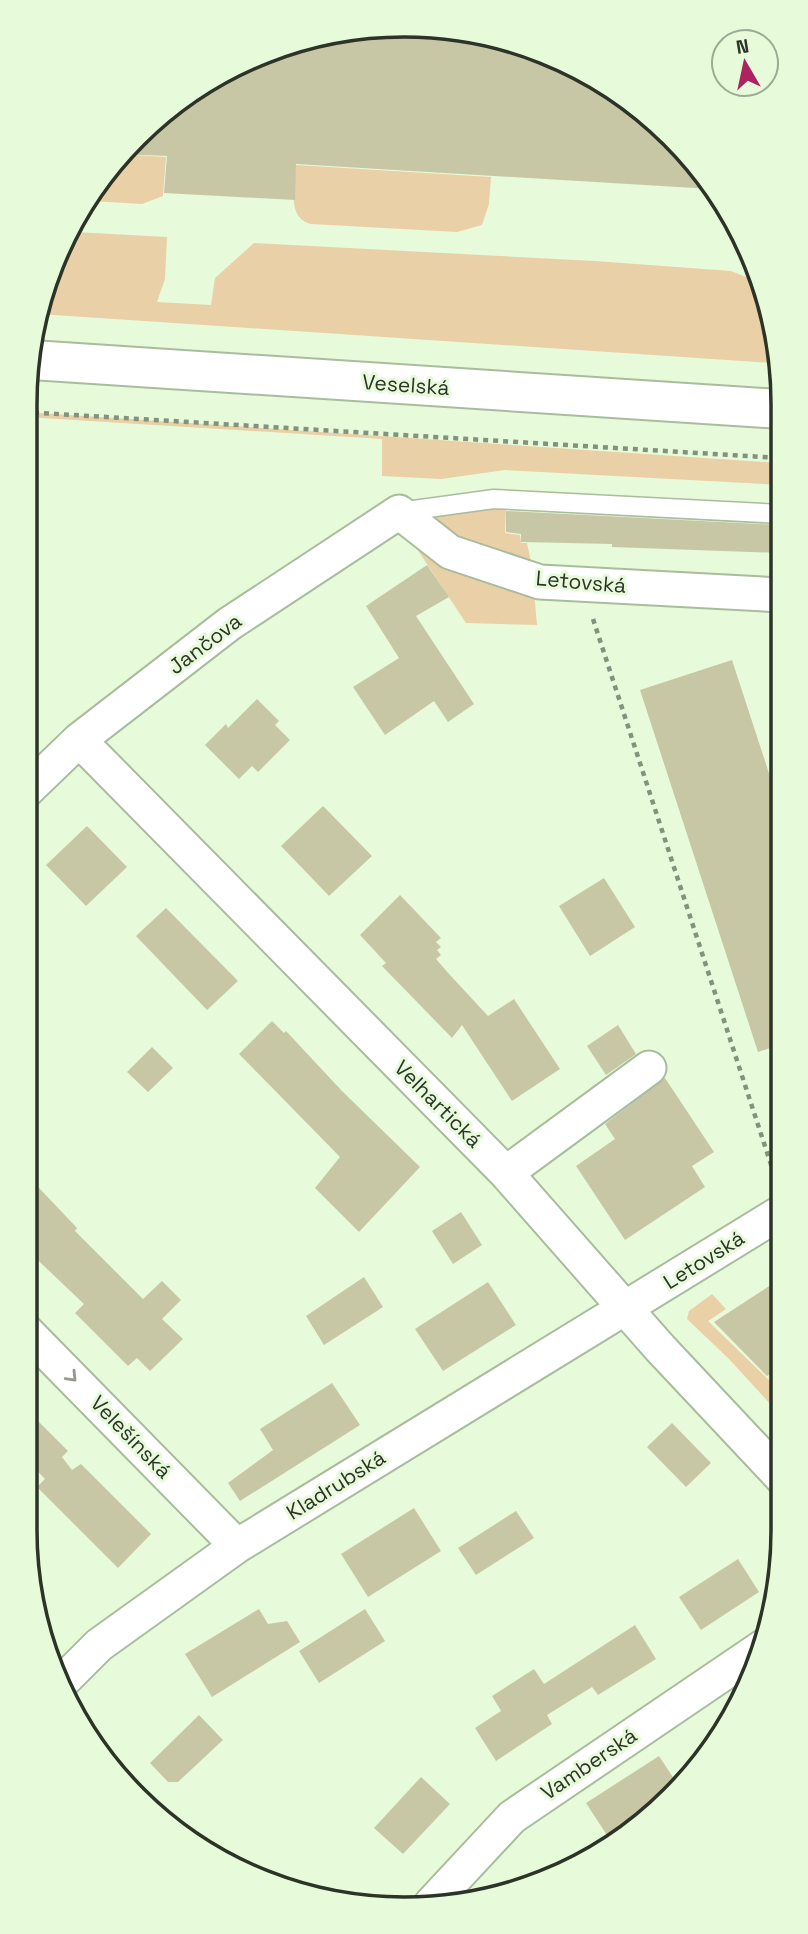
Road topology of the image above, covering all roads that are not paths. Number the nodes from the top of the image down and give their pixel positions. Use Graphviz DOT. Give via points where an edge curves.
graph roads {
  1 [pos="40,360"];
  2 [pos="771,408"];
  3 [pos="399,512"];
  4 [pos="771,513"];
  5 [pos="771,593"];
  6 [pos="79,740"];
  7 [pos="37,780"];
  8 [pos="649,1068"];
  9 [pos="506,1173"];
  10 [pos="771,1208"];
  11 [pos="625,1307"];
  12 [pos="37,1342"];
  13 [pos="771,1466"];
  14 [pos="237,1546"];
  15 [pos="749,1656"];
  16 [pos="68,1676"];
  17 [pos="439,1895"];
  1 -- 2 [label="street, Veselská"];
  3 -- 4 [label="lane" via="494,499"];
  3 -- 5 [label="street, Letovská" via="450,552 540,582"];
  3 -- 6 [label="street, Jančova" via="229,624"];
  6 -- 7 [label="street, Jančova"];
  6 -- 9 [label="street, Velhartická"];
  8 -- 9 [label="street"];
  9 -- 11 [label="street, Velhartická"];
  10 -- 11 [label="street, Letovská"];
  11 -- 13 [label="street, Velhartická"];
  11 -- 14 [label="street, Kladrubská"];
  12 -- 14 [label="street, Velešínská, one-way"];
  14 -- 16 [label="street, Kladrubská" via="99,1645"];
  15 -- 17 [label="street, Vamberská" via="512,1817"];
}
